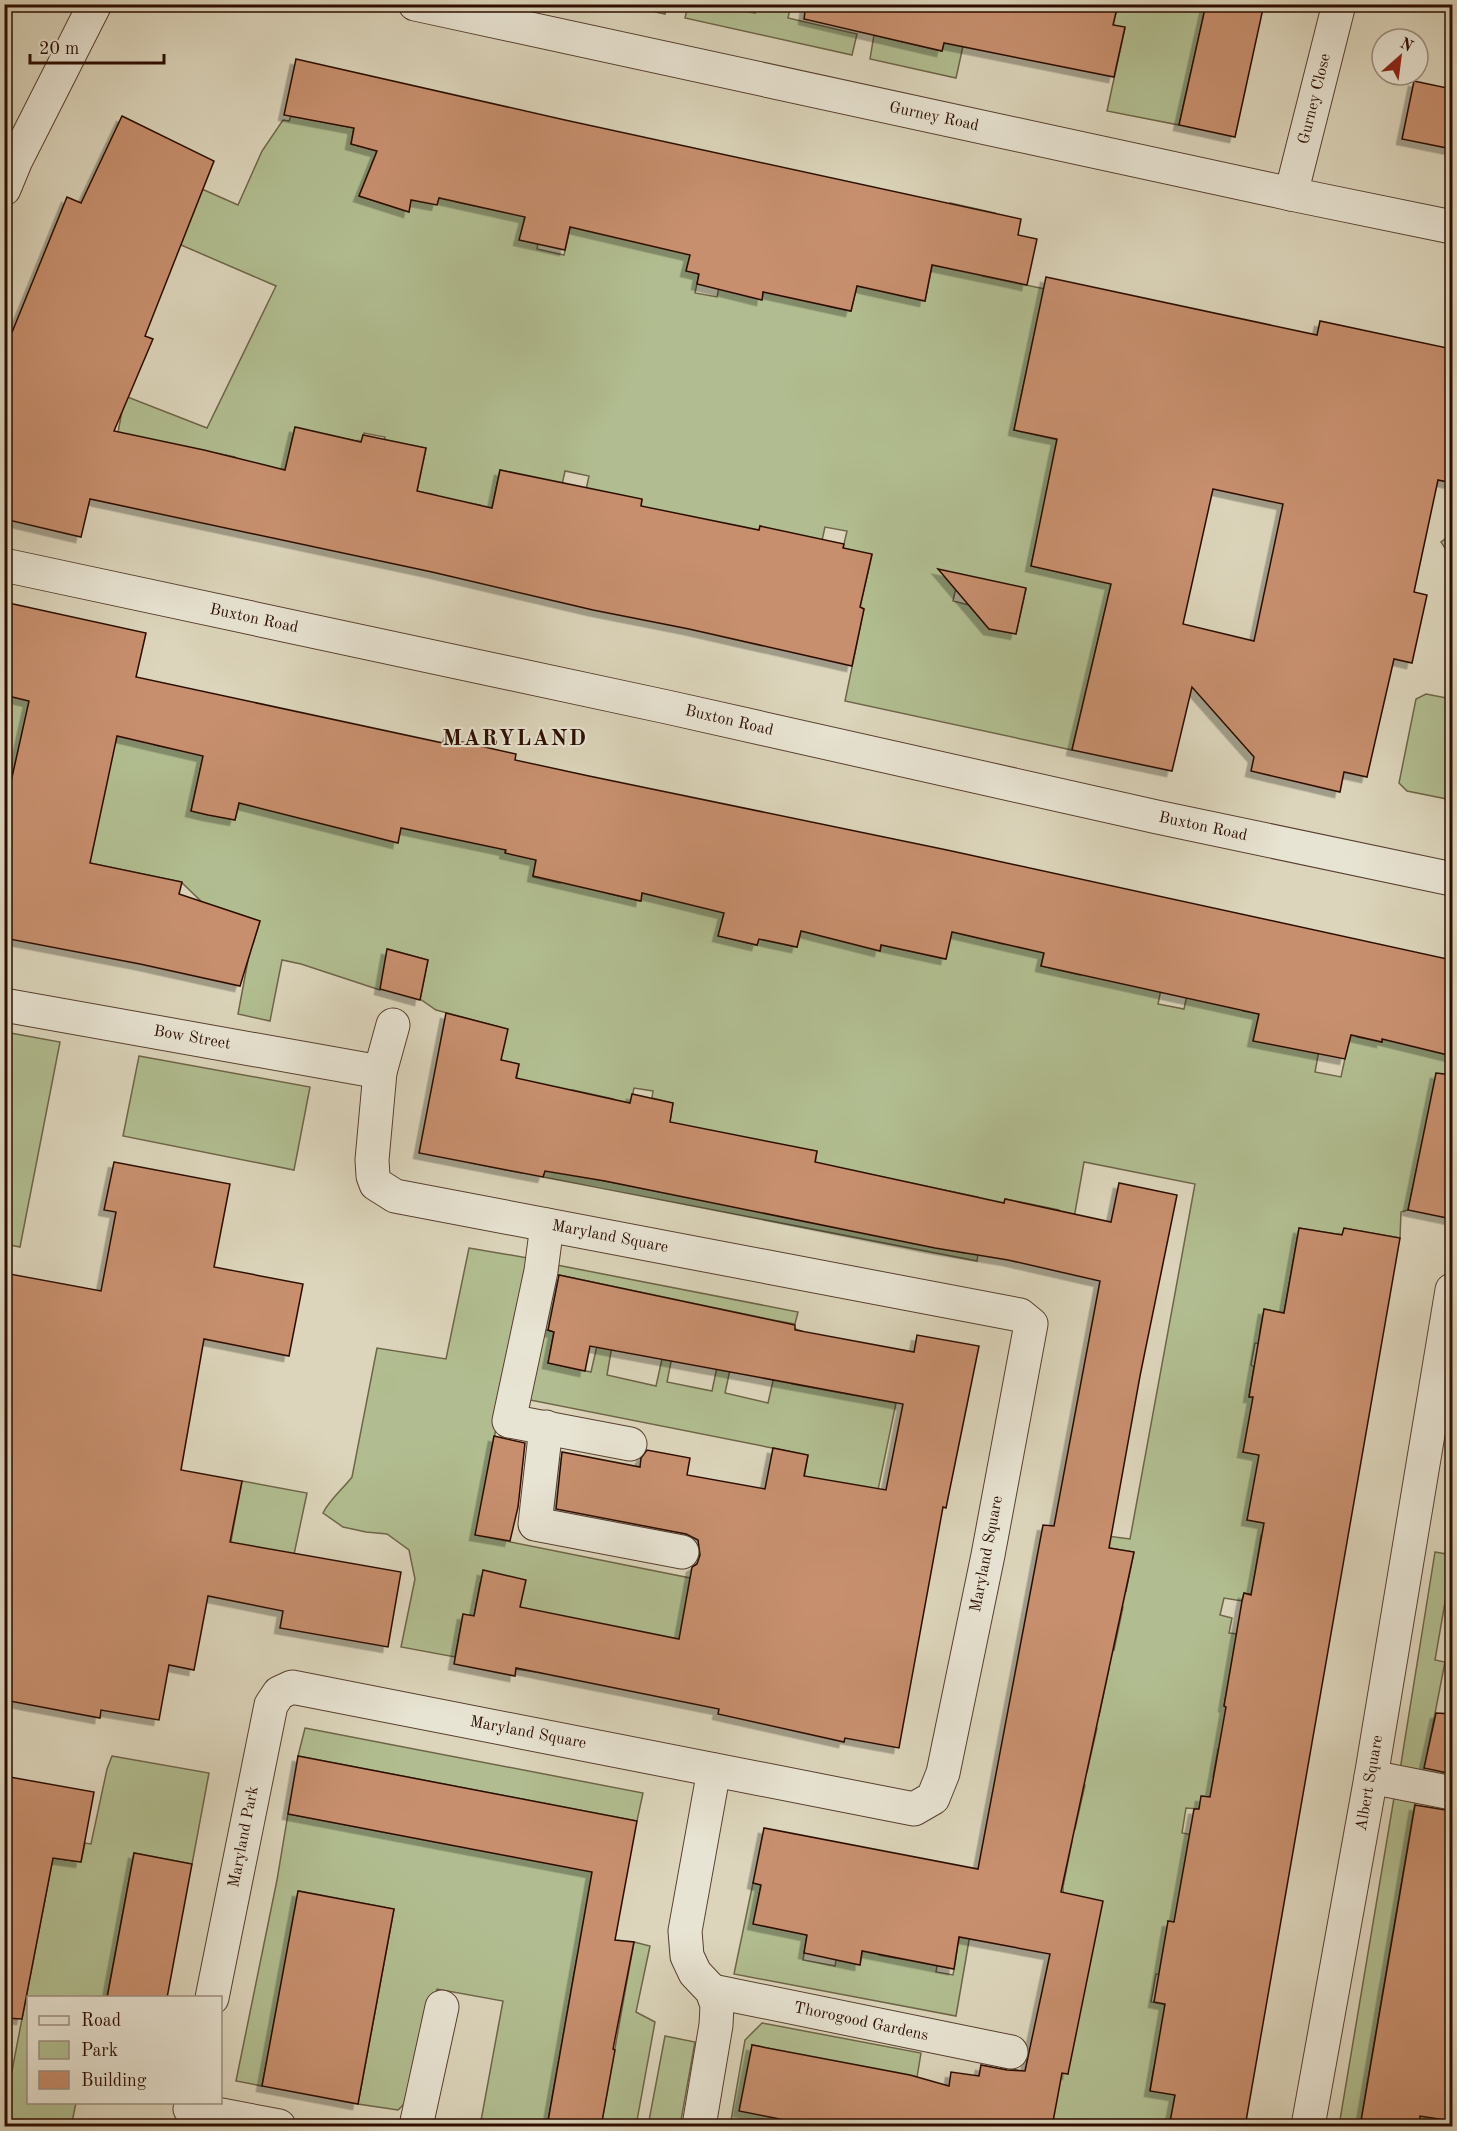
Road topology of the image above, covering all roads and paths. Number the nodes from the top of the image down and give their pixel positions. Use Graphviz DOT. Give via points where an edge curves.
graph roads {
  1 [pos="95,4"];
  2 [pos="415,4"];
  3 [pos="1339,4"];
  4 [pos="4,189"];
  5 [pos="1291,194"];
  6 [pos="1452,227"];
  7 [pos="4,565"];
  8 [pos="1452,879"];
  9 [pos="4,1005"];
  10 [pos="393,1025"];
  11 [pos="380,1072"];
  12 [pos="547,1225"];
  13 [pos="1452,1290"];
  14 [pos="546,1427"];
  15 [pos="1440,1442"];
  16 [pos="630,1444"];
  17 [pos="682,1552"];
  18 [pos="292,1687"];
  19 [pos="714,1770"];
  20 [pos="1371,1777"];
  21 [pos="1452,1793"];
  22 [pos="712,1991"];
  23 [pos="213,1996"];
  24 [pos="442,2007"];
  25 [pos="1011,2052"];
  26 [pos="189,2113"];
  27 [pos="279,2127"];
  28 [pos="416,2127"];
  29 [pos="699,2127"];
  30 [pos="1308,2127"];
  1 -- 4 [label="street"];
  2 -- 5 [label="street, Gurney Road"];
  3 -- 5 [label="street, Gurney Close"];
  5 -- 6 [label="street, Gurney Road"];
  7 -- 8 [label="street, Buxton Road"];
  9 -- 11 [label="street, Bow Street"];
  10 -- 11 [label="street"];
  11 -- 12 [label="street, Maryland Square" via="372,1160 376,1184 395,1196"];
  12 -- 14 [label="street" via="509,1420"];
  12 -- 19 [label="street, Maryland Square" via="1020,1315 1031,1324 944,1773 933,1798 914,1809"];
  13 -- 15 [label="street, Albert Square"];
  14 -- 16 [label="street"];
  14 -- 17 [label="street" via="535,1524"];
  15 -- 20 [label="street, Albert Square"];
  18 -- 19 [label="street, Maryland Square"];
  18 -- 23 [label="street, Maryland Park" via="279,1693 271,1706"];
  19 -- 22 [label="street" via="685,1931 687,1956 695,1973"];
  20 -- 21 [label="street"];
  20 -- 30 [label="street, Albert Square"];
  22 -- 25 [label="street, Thorogood Gardens"];
  22 -- 29 [label="street" via="717,2006 716,2025"];
  24 -- 28 [label="street"];
  26 -- 27 [label="street"];
}
